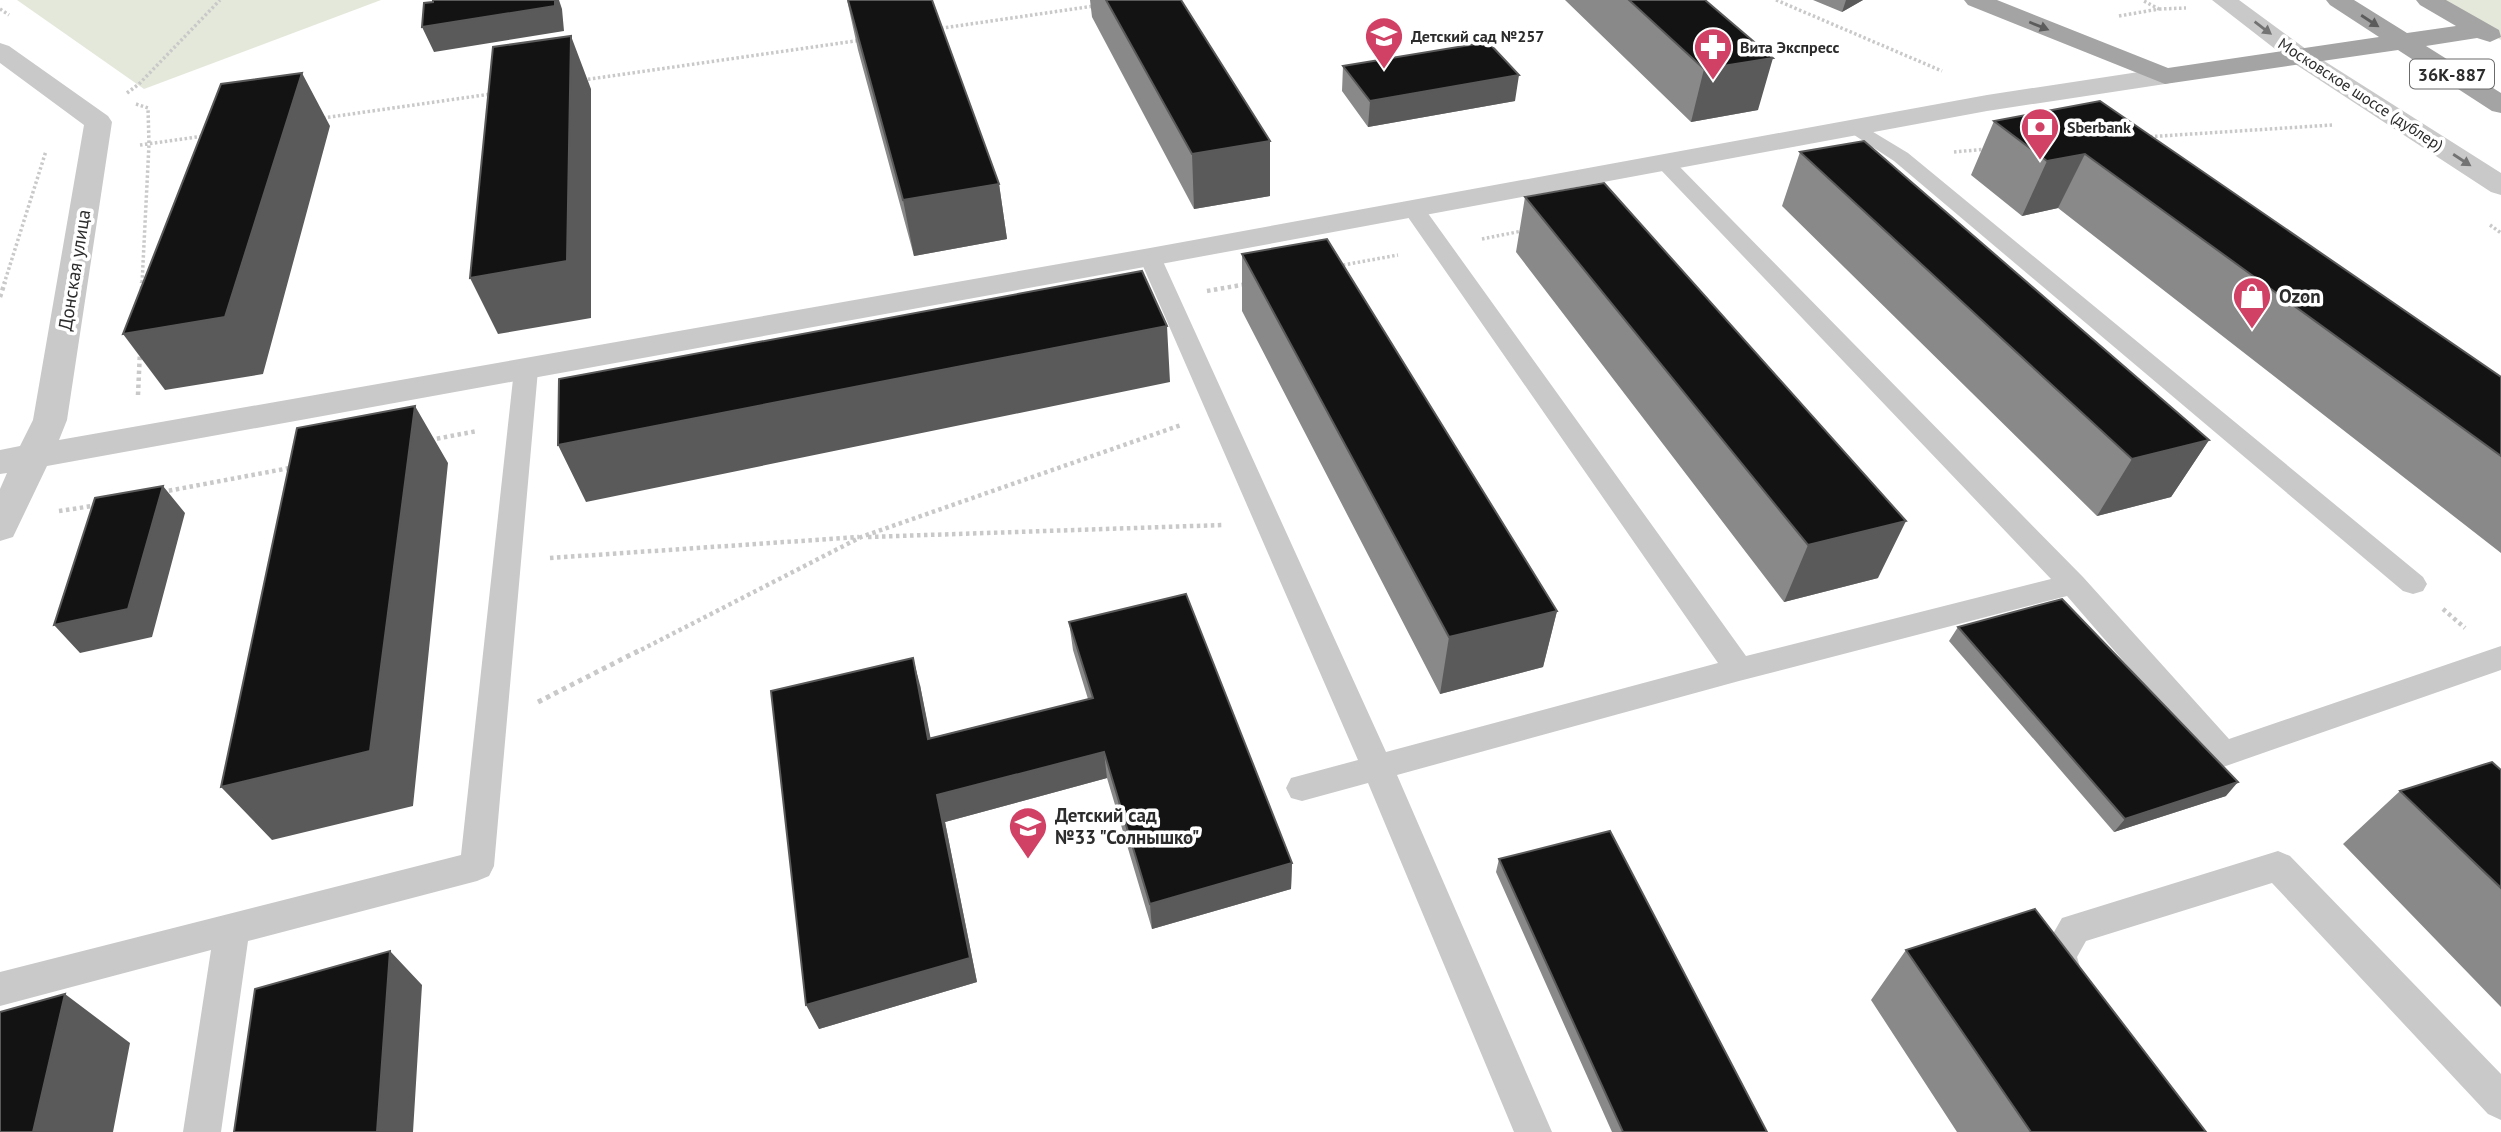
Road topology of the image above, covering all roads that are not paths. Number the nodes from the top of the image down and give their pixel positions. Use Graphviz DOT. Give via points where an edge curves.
graph roads {
  1 [pos="1976,0"];
  2 [pos="2224,0"];
  3 [pos="2338,0"];
  4 [pos="2428,0"];
  5 [pos="2494,33"];
  6 [pos="2403,42"];
  7 [pos="0,51"];
  8 [pos="2301,57"];
  9 [pos="2165,76"];
  10 [pos="2501,105"];
  11 [pos="1855,127"];
  12 [pos="1666,164"];
  13 [pos="2501,186"];
  14 [pos="1414,209"];
  15 [pos="1150,257"];
  16 [pos="526,370"];
  17 [pos="16,459"];
  18 [pos="0,528"];
  19 [pos="2073,584"];
  20 [pos="2413,584"];
  21 [pos="2501,658"];
  22 [pos="1739,670"];
  23 [pos="1377,767"];
  24 [pos="1302,788"];
  25 [pos="232,929"];
  26 [pos="0,989"];
  27 [pos="2086,1014"];
  28 [pos="2501,1101"];
  29 [pos="202,1132"];
  30 [pos="1533,1132"];
  1 -- 9 [label="main road, one-way"];
  2 -- 8 [label="street, Московское шоссе (дублер), one-way"];
  3 -- 6 [label="main road, 36К-887, one-way"];
  4 -- 5 [label="main road"];
  5 -- 6 [label="main road"];
  6 -- 8 [label="main road"];
  6 -- 10 [label="main road, 36К-887"];
  7 -- 17 [label="street, Донская улица" via="98,122 50,420"];
  8 -- 9 [label="main road"];
  8 -- 13 [label="street, Московское шоссе (дублер), one-way"];
  9 -- 11 [label="street"];
  11 -- 12 [label="street"];
  11 -- 20 [label="lane" via="1901,157"];
  12 -- 14 [label="street"];
  12 -- 19 [label="lane"];
  14 -- 15 [label="street"];
  14 -- 22 [label="lane"];
  15 -- 16 [label="street"];
  15 -- 23 [label="lane"];
  16 -- 17 [label="street"];
  16 -- 25 [label="lane" via="477,866"];
  17 -- 18 [label="street, Донская улица"];
  19 -- 21 [label="lane" via="2222,754"];
  19 -- 22 [label="lane"];
  22 -- 23 [label="lane"];
  23 -- 24 [label="lane"];
  23 -- 30 [label="lane"];
  25 -- 26 [label="lane"];
  25 -- 29 [label="lane"];
  27 -- 28 [label="lane" via="2069,992 2059,955 2074,929 2278,866"];
}
